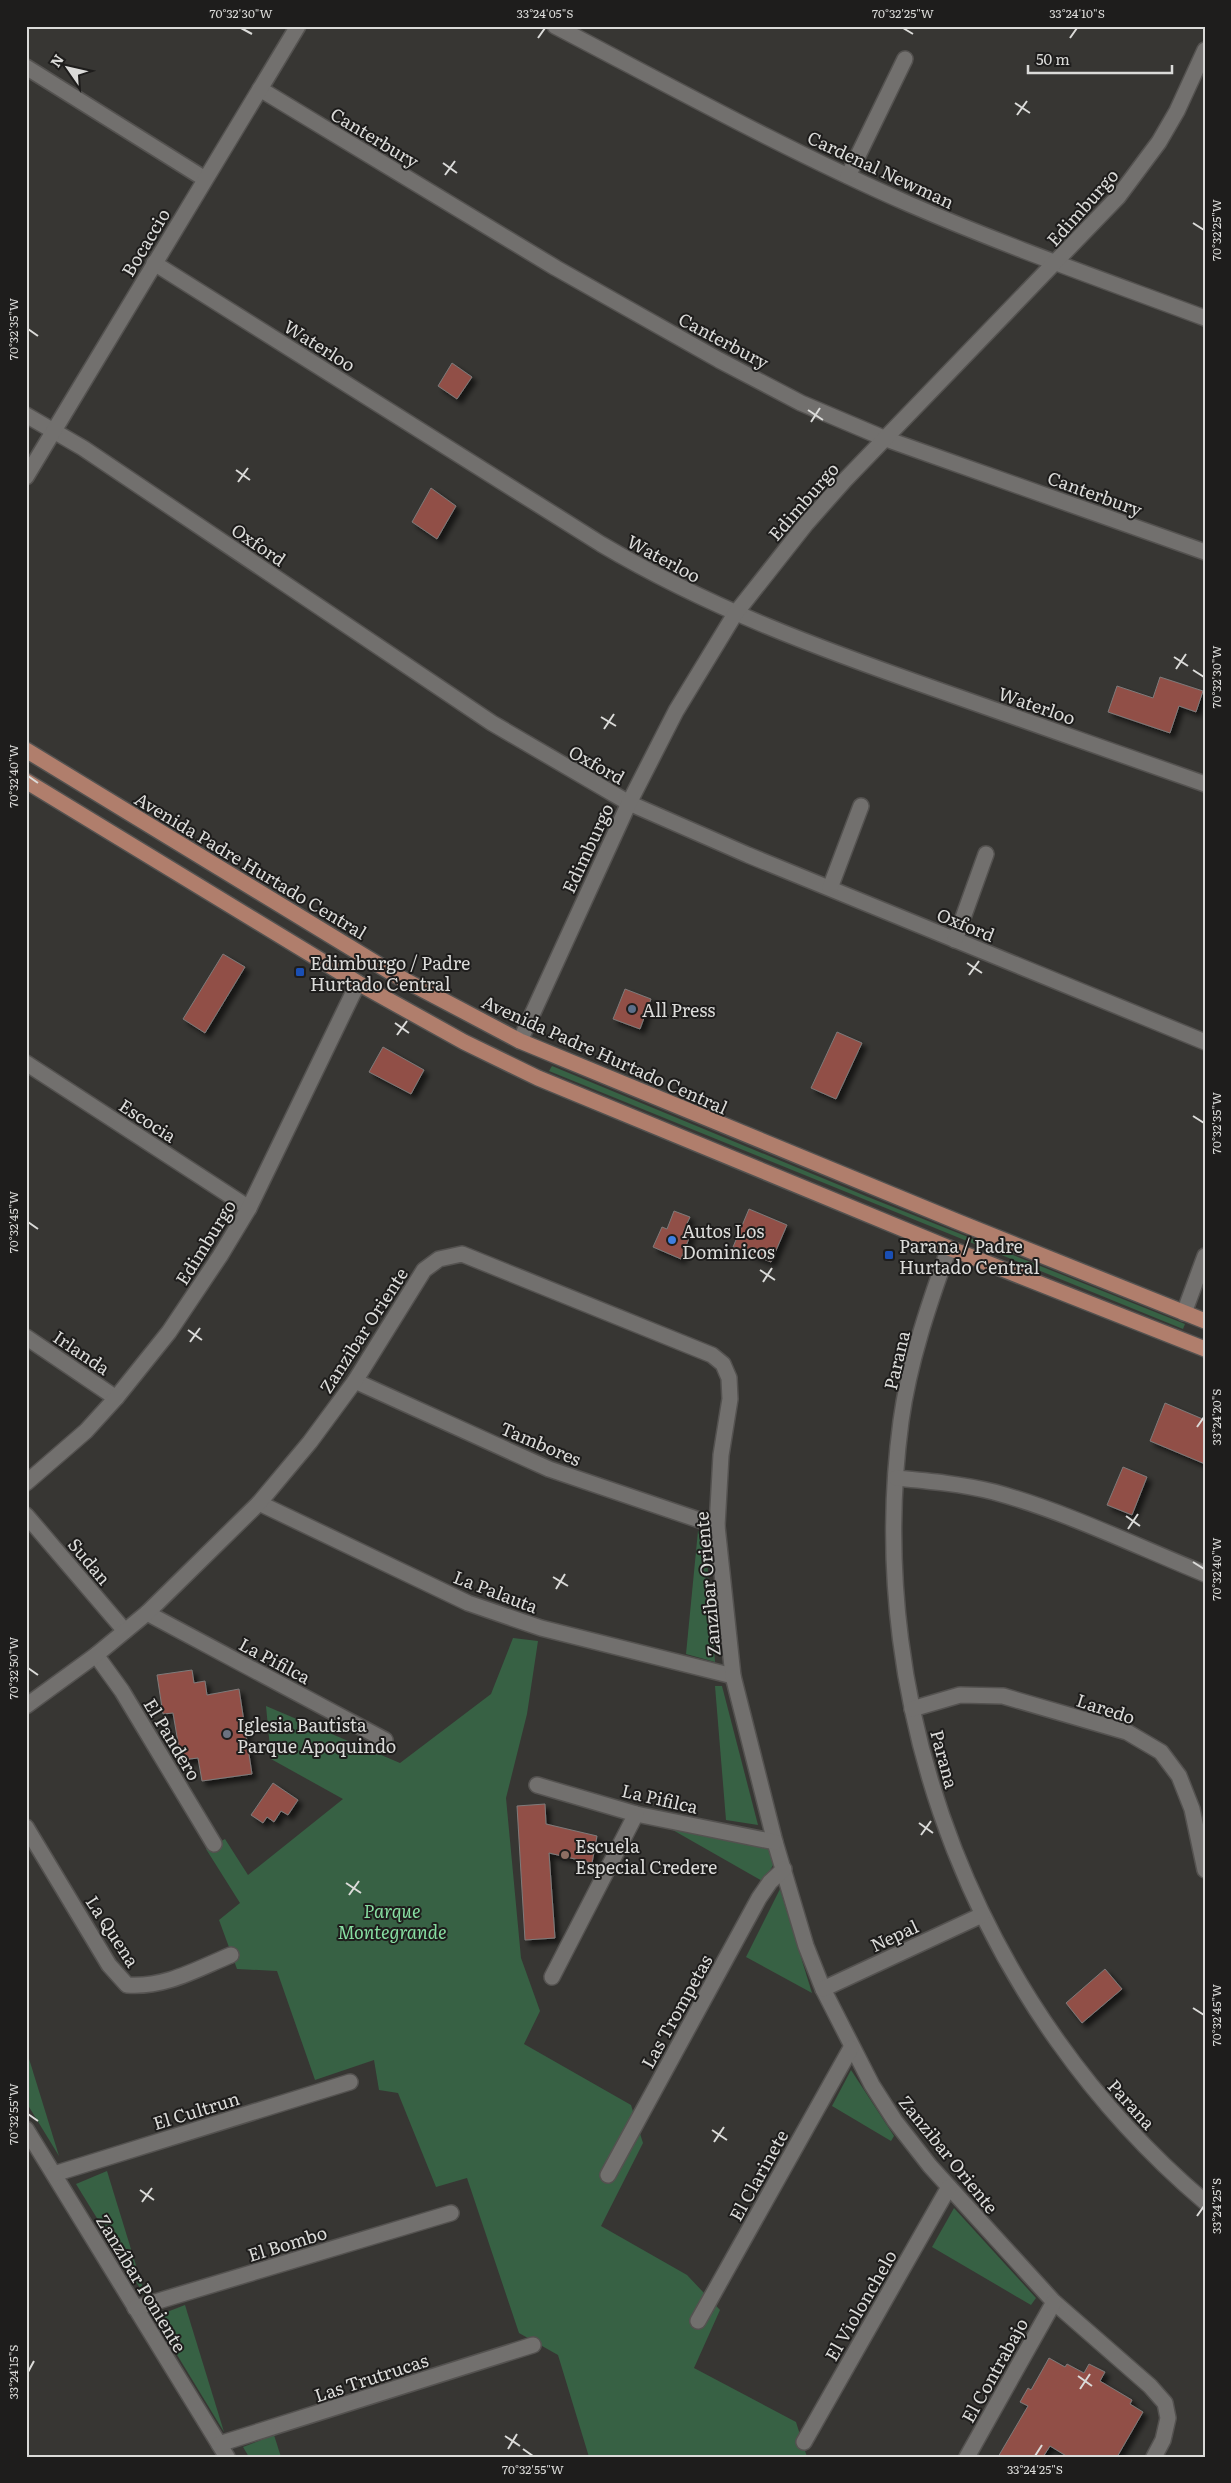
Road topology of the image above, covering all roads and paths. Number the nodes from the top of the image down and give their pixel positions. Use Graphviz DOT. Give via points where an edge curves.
graph roads {
  1 [pos="298,26"];
  2 [pos="555,26"];
  3 [pos="1205,50"];
  4 [pos="906,59"];
  5 [pos="26,67"];
  6 [pos="260,89"];
  7 [pos="848,176"];
  8 [pos="205,179"];
  9 [pos="1058,262"];
  10 [pos="154,263"];
  11 [pos="1205,318"];
  12 [pos="26,415"];
  13 [pos="54,432"];
  14 [pos="886,439"];
  15 [pos="26,477"];
  16 [pos="1205,552"];
  17 [pos="735,614"];
  18 [pos="26,750"];
  19 [pos="26,781"];
  20 [pos="1205,784"];
  21 [pos="629,803"];
  22 [pos="861,806"];
  23 [pos="986,854"];
  24 [pos="830,888"];
  25 [pos="955,940"];
  26 [pos="358,983"];
  27 [pos="520,1041"];
  28 [pos="1205,1042"];
  29 [pos="26,1063"];
  30 [pos="249,1208"];
  31 [pos="949,1248"];
  32 [pos="1205,1256"];
  33 [pos="1184,1313"];
  34 [pos="1205,1321"];
  35 [pos="26,1337"];
  36 [pos="1205,1349"];
  37 [pos="355,1381"];
  38 [pos="116,1398"];
  39 [pos="896,1478"];
  40 [pos="26,1483"];
  41 [pos="259,1503"];
  42 [pos="26,1515"];
  43 [pos="717,1526"];
  44 [pos="1205,1574"];
  45 [pos="147,1612"];
  46 [pos="124,1631"];
  47 [pos="96,1655"];
  48 [pos="733,1676"];
  49 [pos="26,1706"];
  50 [pos="912,1709"];
  51 [pos="385,1740"];
  52 [pos="537,1785"];
  53 [pos="636,1814"];
  54 [pos="26,1827"];
  55 [pos="775,1842"];
  56 [pos="214,1844"];
  57 [pos="784,1869"];
  58 [pos="1205,1870"];
  59 [pos="982,1915"];
  60 [pos="231,1954"];
  61 [pos="552,1977"];
  62 [pos="823,1989"];
  63 [pos="851,2048"];
  64 [pos="350,2082"];
  65 [pos="26,2129"];
  66 [pos="54,2174"];
  67 [pos="608,2175"];
  68 [pos="949,2187"];
  69 [pos="1205,2202"];
  70 [pos="450,2213"];
  71 [pos="1054,2302"];
  72 [pos="135,2308"];
  73 [pos="698,2321"];
  74 [pos="533,2345"];
  75 [pos="804,2442"];
  76 [pos="223,2451"];
  77 [pos="966,2457"];
  78 [pos="1154,2457"];
  1 -- 6 [label="street, Bocaccio"];
  2 -- 7 [label="street, Cardenal Newman"];
  3 -- 9 [label="street, Edimburgo" via="1177,111 1144,164 1118,198"];
  4 -- 7 [label="street"];
  5 -- 8 [label="street"];
  6 -- 8 [label="street, Bocaccio"];
  6 -- 14 [label="street, Canterbury" via="556,268 719,360 801,402"];
  7 -- 9 [label="street, Cardenal Newman" via="966,228"];
  8 -- 10 [label="street, Bocaccio"];
  9 -- 11 [label="street, Cardenal Newman"];
  9 -- 14 [label="street, Edimburgo"];
  10 -- 13 [label="street, Bocaccio"];
  10 -- 17 [label="street, Waterloo" via="601,544 675,586"];
  12 -- 13 [label="street, Oxford"];
  13 -- 15 [label="street, Bocaccio"];
  13 -- 21 [label="street, Oxford" via="83,448 531,748"];
  14 -- 16 [label="street, Canterbury"];
  14 -- 17 [label="street, Edimburgo" via="806,524"];
  17 -- 20 [label="street, Waterloo" via="811,646"];
  17 -- 21 [label="street, Edimburgo" via="676,711"];
  18 -- 27 [label="main road, Avenida Padre Hurtado Central" via="397,976"];
  19 -- 26 [label="main road"];
  21 -- 24 [label="street, Oxford"];
  21 -- 27 [label="street, Edimburgo"];
  22 -- 24 [label="street"];
  23 -- 25 [label="street"];
  24 -- 25 [label="street, Oxford"];
  25 -- 28 [label="street, Oxford"];
  26 -- 30 [label="street, Edimburgo"];
  26 -- 31 [label="main road" via="464,1042 538,1078"];
  27 -- 33 [label="main road, Avenida Padre Hurtado Central"];
  29 -- 30 [label="street, Escocia"];
  30 -- 38 [label="street, Edimburgo" via="169,1332"];
  31 -- 36 [label="main road"];
  31 -- 39 [label="street, Parana" via="911,1370"];
  32 -- 33 [label="street"];
  33 -- 34 [label="main road, Avenida Padre Hurtado Central"];
  35 -- 38 [label="street, Irlanda"];
  37 -- 41 [label="street, Zanzibar Oriente"];
  37 -- 43 [label="street, Tambores" via="549,1469"];
  37 -- 43 [label="street, Zanzibar Oriente" via="424,1270 439,1259 462,1254 577,1300 712,1356 723,1364 729,1378 730,1399 721,1455"];
  38 -- 40 [label="street, Edimburgo" via="86,1431"];
  39 -- 44 [label="street" via="959,1485 1057,1512"];
  39 -- 50 [label="street, Parana" via="898,1617"];
  41 -- 45 [label="street, Zanzibar Oriente"];
  41 -- 48 [label="street, La Palauta" via="468,1603 541,1628"];
  42 -- 46 [label="street, Sudan"];
  43 -- 48 [label="street, Zanzibar Oriente"];
  45 -- 46 [label="street, Zanzibar Oriente"];
  45 -- 51 [label="street, La Pifilca"];
  46 -- 47 [label="street"];
  47 -- 49 [label="street"];
  47 -- 56 [label="street, El Pandero" via="122,1691"];
  48 -- 55 [label="street, Zanzibar Oriente"];
  50 -- 58 [label="street, Laredo" via="960,1695 1003,1696 1127,1732 1162,1752 1179,1776 1192,1809"];
  50 -- 59 [label="street, Parana" via="934,1794"];
  52 -- 53 [label="street, La Pifilca"];
  53 -- 55 [label="street, La Pifilca"];
  53 -- 61 [label="street"];
  54 -- 60 [label="street, La Quena" via="109,1965 127,1985 164,1984"];
  55 -- 57 [label="street, Zanzibar Oriente"];
  57 -- 62 [label="street, Zanzibar Oriente" via="806,1946"];
  57 -- 67 [label="street, Las Trompetas" via="759,1898"];
  59 -- 62 [label="street, Nepal"];
  59 -- 69 [label="street, Parana" via="1029,2000 1085,2079 1150,2152"];
  62 -- 63 [label="street, Zanzibar Oriente"];
  63 -- 68 [label="street, Zanzibar Oriente" via="895,2121"];
  63 -- 73 [label="street, El Clarinete"];
  64 -- 66 [label="street, El Cultrun"];
  65 -- 66 [label="street, Zanzíbar Poniente"];
  66 -- 72 [label="street, Zanzíbar Poniente"];
  68 -- 71 [label="street, Zanzibar Oriente"];
  68 -- 75 [label="street, El Violonchelo"];
  70 -- 72 [label="street, El Bombo"];
  71 -- 77 [label="street, El Contrabajo"];
  71 -- 78 [label="street, Zanzibar Oriente" via="1150,2386 1164,2403 1168,2418 1163,2440"];
  72 -- 76 [label="street, Zanzíbar Poniente"];
  74 -- 76 [label="street, Las Trutrucas"];
}
